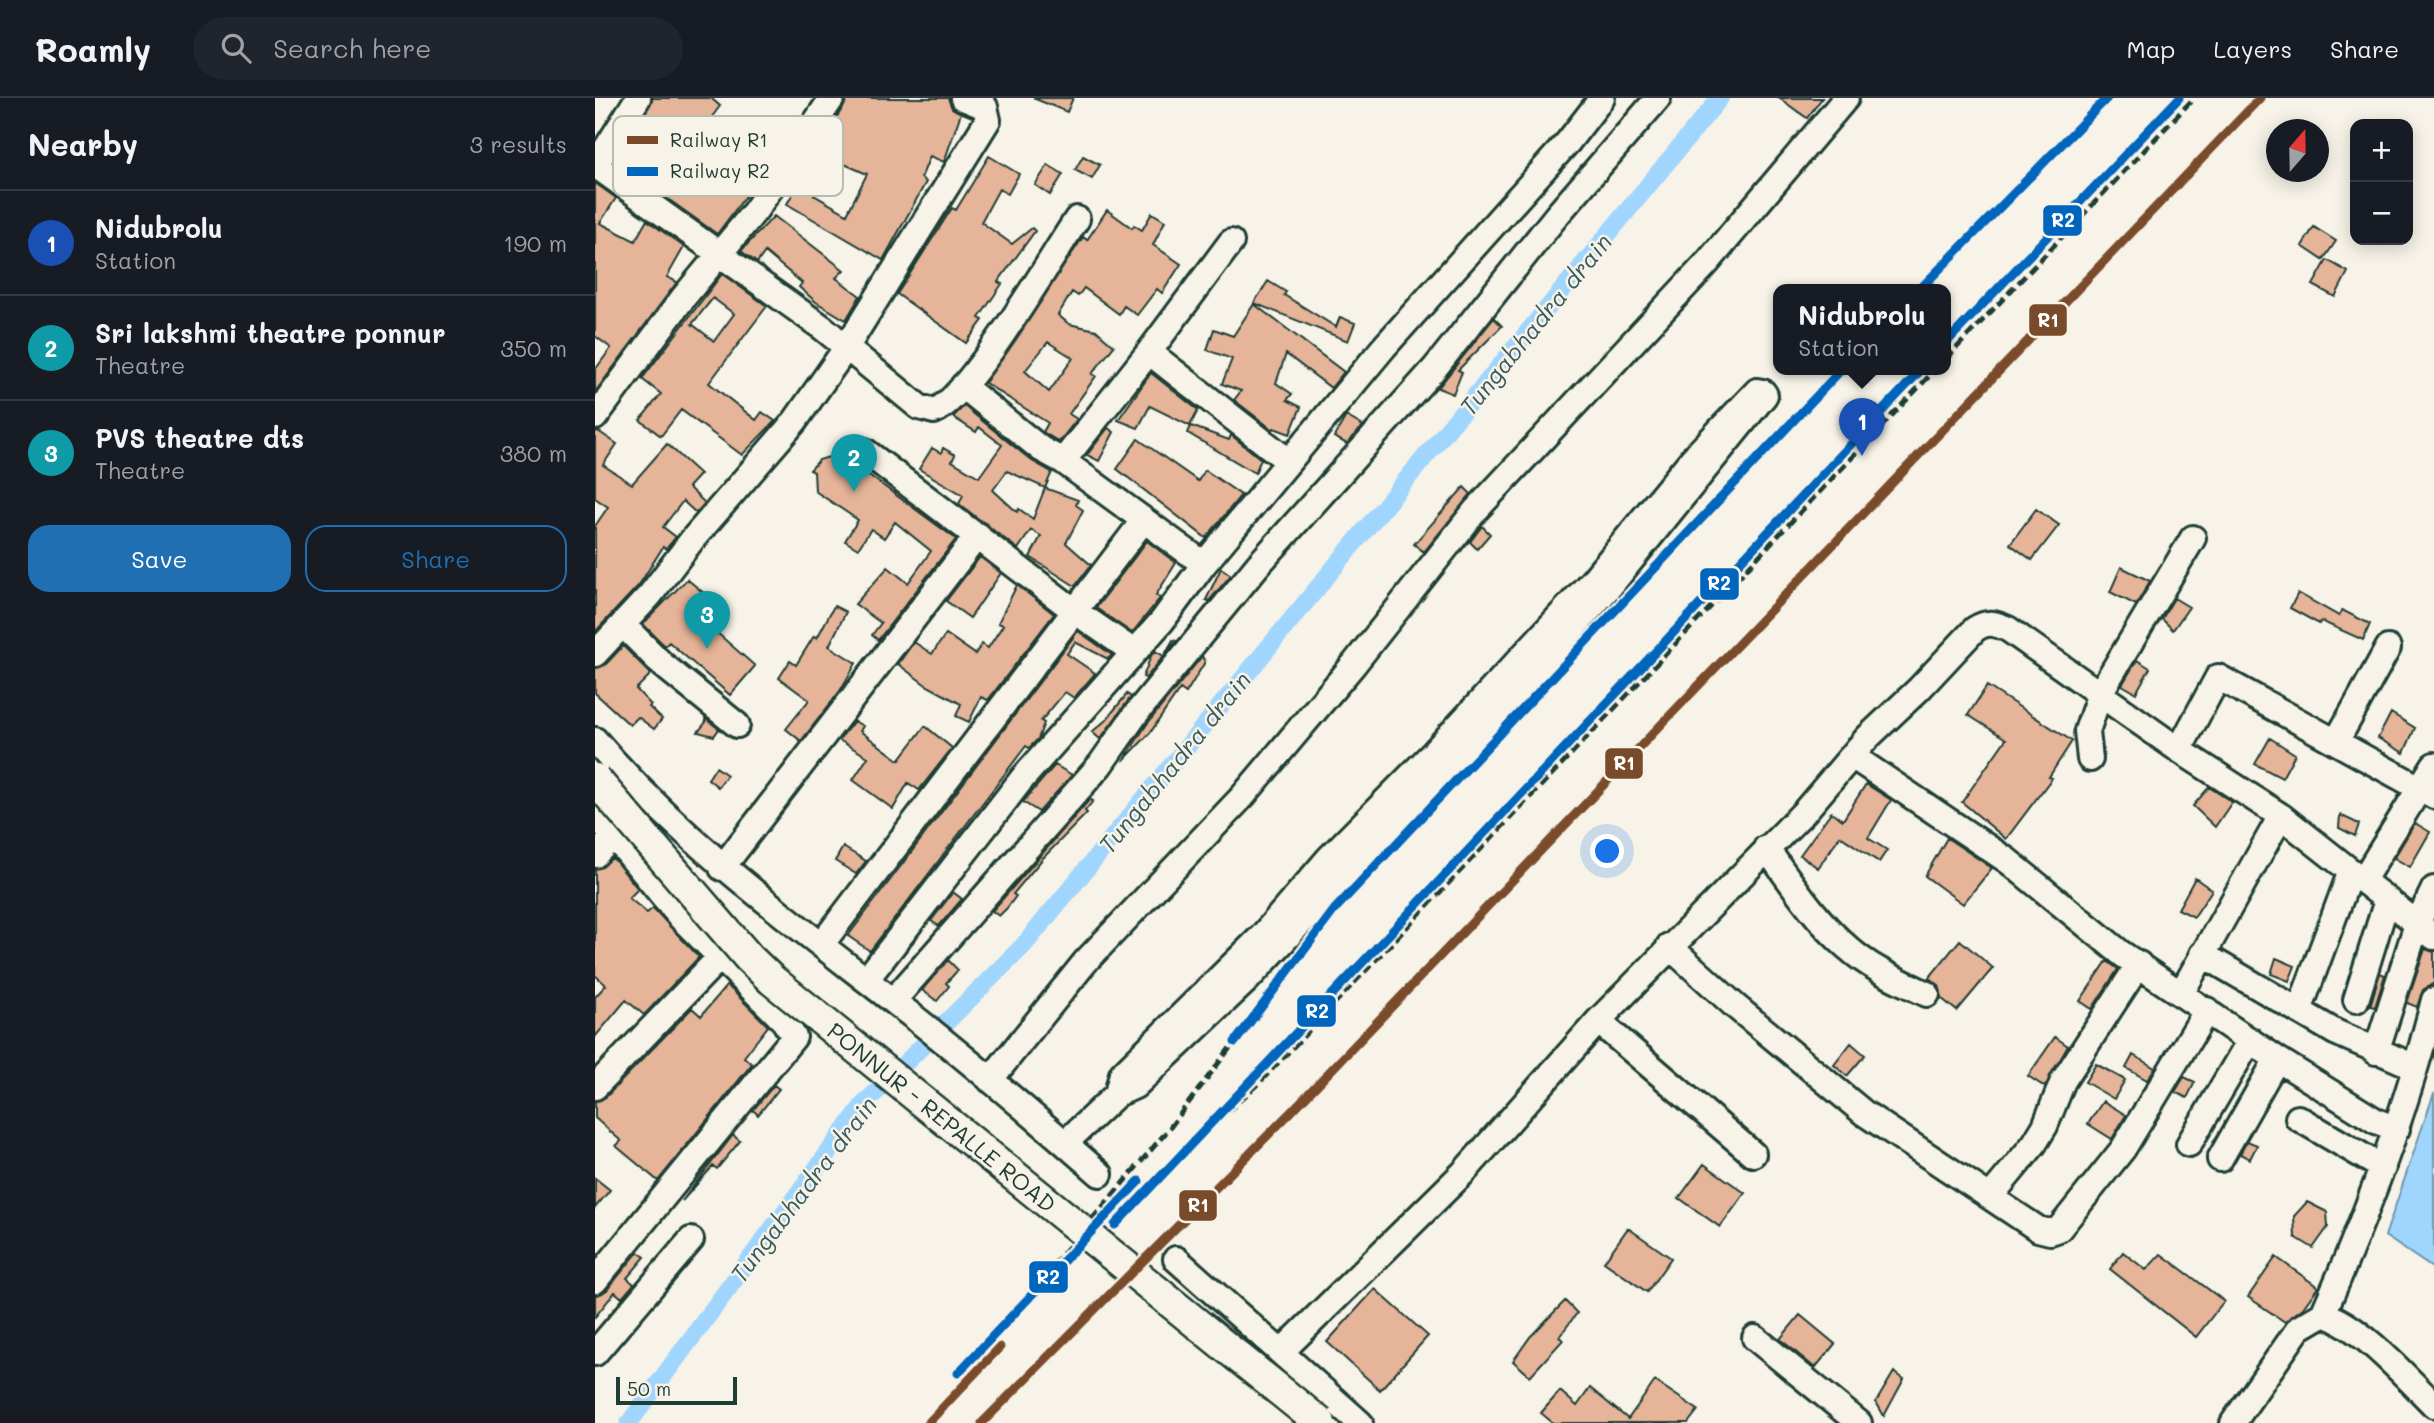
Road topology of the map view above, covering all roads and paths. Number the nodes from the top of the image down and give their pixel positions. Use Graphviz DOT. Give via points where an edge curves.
graph roads {
  1 [pos="638,98"];
  2 [pos="832,98"];
  3 [pos="963,98"];
  4 [pos="1602,98"];
  5 [pos="1658,98"];
  6 [pos="1846,98"];
  7 [pos="626,116"];
  8 [pos="820,116"];
  9 [pos="613,137"];
  10 [pos="595,165"];
  11 [pos="613,178"];
  12 [pos="638,196"];
  13 [pos="765,196"];
  14 [pos="1077,219"];
  15 [pos="1231,242"];
  16 [pos="719,254"];
  17 [pos="846,348"];
  18 [pos="1149,352"];
  19 [pos="963,386"];
  20 [pos="595,417"];
  21 [pos="865,451"];
  22 [pos="1063,461"];
  23 [pos="1288,461"];
  24 [pos="1143,520"];
  25 [pos="978,535"];
  26 [pos="2193,538"];
  27 [pos="1205,564"];
  28 [pos="1605,579"];
  29 [pos="1076,612"];
  30 [pos="622,625"];
  31 [pos="2388,648"];
  32 [pos="1134,652"];
  33 [pos="595,654"];
  34 [pos="2101,693"];
  35 [pos="737,725"];
  36 [pos="595,740"];
  37 [pos="2336,742"];
  38 [pos="2179,750"];
  39 [pos="1852,755"];
  40 [pos="2090,759"];
  41 [pos="2434,765"];
  42 [pos="595,779"];
  43 [pos="2427,792"];
  44 [pos="595,813"];
  45 [pos="2281,816"];
  46 [pos="614,835"];
  47 [pos="1766,848"];
  48 [pos="595,855"];
  49 [pos="722,868"];
  50 [pos="2357,876"];
  51 [pos="2434,889"];
  52 [pos="2387,900"];
  53 [pos="2425,930"];
  54 [pos="821,945"];
  55 [pos="1669,946"];
  56 [pos="2203,954"];
  57 [pos="720,957"];
  58 [pos="2139,964"];
  59 [pos="866,980"];
  60 [pos="2182,992"];
  61 [pos="1927,994"];
  62 [pos="2356,1000"];
  63 [pos="2434,1000"];
  64 [pos="896,1003"];
  65 [pos="2207,1010"];
  66 [pos="2299,1011"];
  67 [pos="1598,1021"];
  68 [pos="2250,1040"];
  69 [pos="2376,1052"];
  70 [pos="2277,1059"];
  71 [pos="2415,1067"];
  72 [pos="990,1080"];
  73 [pos="595,1087"];
  74 [pos="2298,1118"];
  75 [pos="2397,1129"];
  76 [pos="1065,1143"];
  77 [pos="2189,1144"];
  78 [pos="1753,1154"];
  79 [pos="2220,1160"];
  80 [pos="2383,1168"];
  81 [pos="1100,1174"];
  82 [pos="1990,1197"];
  83 [pos="691,1240"];
  84 [pos="1175,1259"];
  85 [pos="595,1281"];
  86 [pos="2323,1314"];
  87 [pos="1755,1338"];
  88 [pos="1282,1351"];
  89 [pos="595,1353"];
  90 [pos="2434,1405"];
  91 [pos="1320,1423"];
  92 [pos="1360,1423"];
  93 [pos="1859,1423"];
  94 [pos="2232,1423"];
  1 -- 7 [label="street"];
  2 -- 8 [label="street"];
  3 -- 17 [label="street" via="985,107 988,120"];
  4 -- 23 [label="street"];
  5 -- 64 [label="street" via="1435,368 1258,565 1091,775"];
  6 -- 72 [label="street" via="1707,263 1475,512 1251,786 1086,961"];
  9 -- 10 [label="street"];
  10 -- 11 [label="street"];
  12 -- 16 [label="street"];
  13 -- 16 [label="street"];
  14 -- 19 [label="street"];
  15 -- 18 [label="street"];
  16 -- 17 [label="street"];
  16 -- 20 [label="street"];
  17 -- 19 [label="street" via="925,410 942,408"];
  17 -- 30 [label="street" via="795,421"];
  18 -- 22 [label="street"];
  18 -- 23 [label="street"];
  19 -- 22 [label="street" via="1041,449"];
  21 -- 25 [label="street"];
  22 -- 24 [label="street"];
  23 -- 27 [label="street"];
  24 -- 27 [label="street"];
  24 -- 29 [label="street"];
  25 -- 29 [label="street"];
  25 -- 49 [label="street"];
  26 -- 34 [label="street"];
  27 -- 32 [label="street"];
  28 -- 28 [label="street" via="1692,458 1757,391 1763,391 1765,395"];
  28 -- 76 [label="street" via="1327,878 1262,936 1228,984 1122,1074 1117,1094"];
  29 -- 32 [label="street"];
  29 -- 54 [label="street"];
  30 -- 33 [label="street"];
  30 -- 35 [label="street"];
  31 -- 37 [label="street"];
  32 -- 59 [label="street" via="1022,779"];
  34 -- 38 [label="street"];
  34 -- 39 [label="street" via="2008,629 1985,623"];
  34 -- 40 [label="street" via="2087,731"];
  36 -- 49 [label="street" via="639,791"];
  37 -- 38 [label="street" via="2218,677"];
  37 -- 43 [label="street"];
  38 -- 45 [label="street"];
  39 -- 47 [label="street" via="1805,811"];
  39 -- 58 [label="street" via="2008,861"];
  41 -- 43 [label="street"];
  42 -- 91 [label="main road, PONNUR - REPALLE ROAD, bridge" via="772,980"];
  43 -- 50 [label="street"];
  44 -- 46 [label="street"];
  45 -- 50 [label="street"];
  45 -- 56 [label="street"];
  46 -- 48 [label="street"];
  46 -- 57 [label="street" via="680,917"];
  47 -- 55 [label="street"];
  47 -- 61 [label="street" via="1846,947 1871,966"];
  49 -- 54 [label="street"];
  50 -- 52 [label="street"];
  50 -- 66 [label="street"];
  51 -- 53 [label="street"];
  52 -- 53 [label="street"];
  52 -- 62 [label="street"];
  53 -- 69 [label="street"];
  54 -- 59 [label="street"];
  55 -- 67 [label="street"];
  55 -- 82 [label="street" via="1864,1113"];
  56 -- 60 [label="street"];
  56 -- 66 [label="street"];
  57 -- 73 [label="street"];
  57 -- 85 [label="street" via="793,1031 792,1043"];
  58 -- 60 [label="street"];
  58 -- 82 [label="street" via="2063,1081 2034,1144"];
  59 -- 64 [label="street"];
  60 -- 65 [label="street"];
  63 -- 71 [label="street"];
  64 -- 72 [label="street"];
  65 -- 68 [label="street"];
  65 -- 82 [label="street" via="2123,1149 2059,1229 2038,1229"];
  66 -- 69 [label="street"];
  67 -- 78 [label="street"];
  67 -- 88 [label="street" via="1463,1174"];
  68 -- 70 [label="street"];
  68 -- 77 [label="street"];
  69 -- 71 [label="street"];
  70 -- 75 [label="street"];
  70 -- 79 [label="street"];
  71 -- 75 [label="street"];
  72 -- 76 [label="street"];
  74 -- 80 [label="street"];
  75 -- 80 [label="street"];
  76 -- 81 [label="street"];
  80 -- 86 [label="street"];
  83 -- 89 [label="street"];
  84 -- 88 [label="street"];
  86 -- 90 [label="street" via="2336,1317 2381,1353"];
  86 -- 94 [label="street" via="2299,1328"];
  87 -- 93 [label="street"];
  88 -- 92 [label="street"];
}
